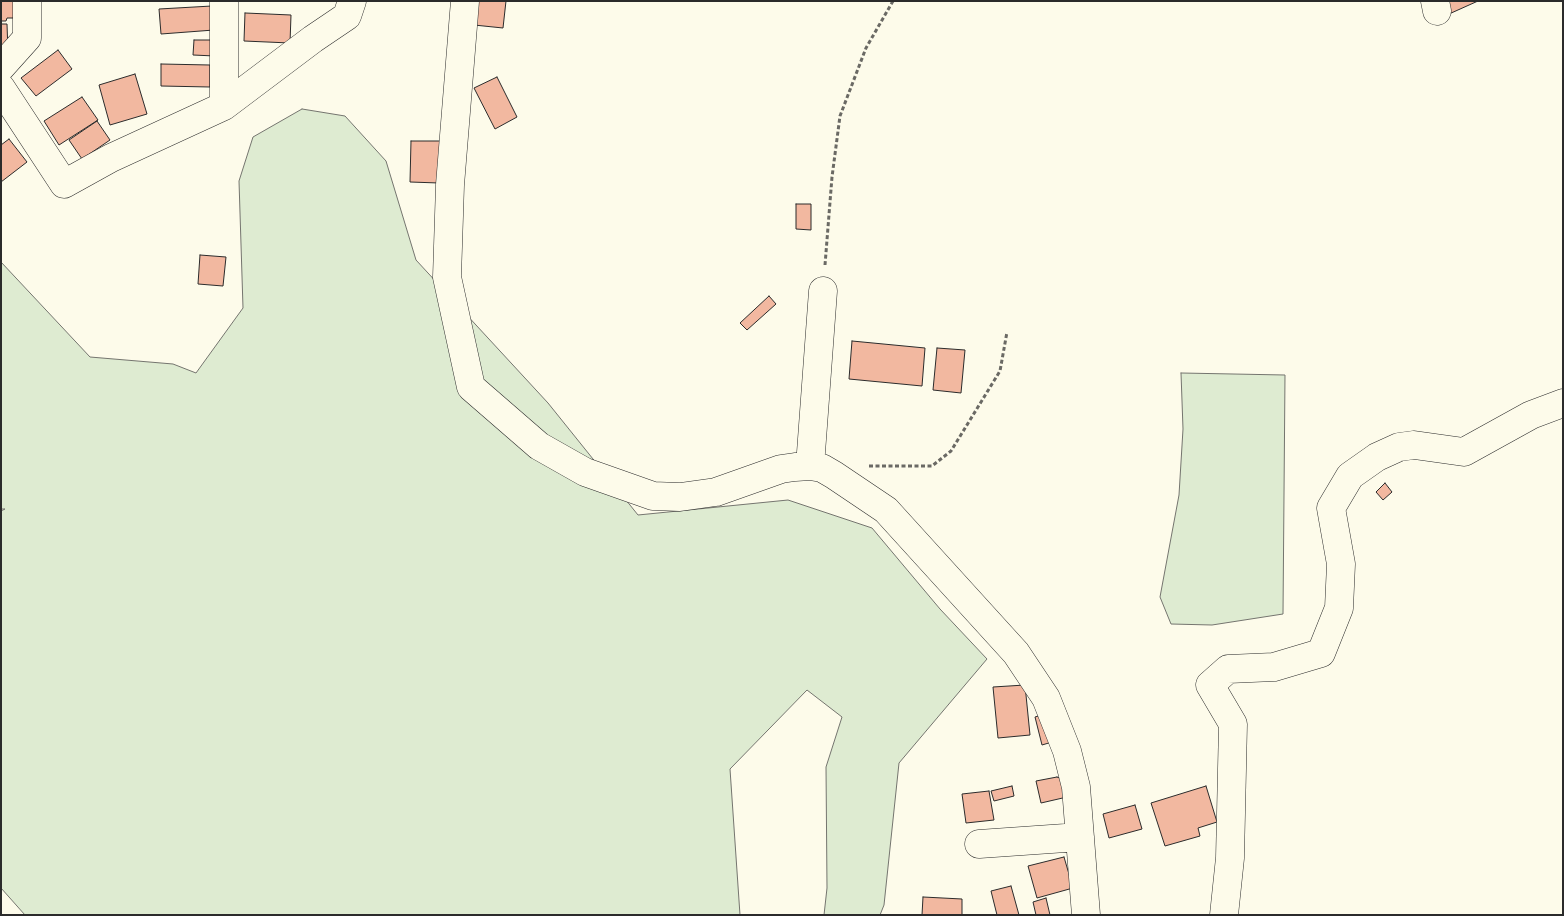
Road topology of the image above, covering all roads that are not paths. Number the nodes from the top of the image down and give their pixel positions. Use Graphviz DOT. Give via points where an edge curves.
graph roads {
  1 [pos="27,1"];
  2 [pos="224,1"];
  3 [pos="352,1"];
  4 [pos="465,1"];
  5 [pos="1,67"];
  6 [pos="1,88"];
  7 [pos="224,106"];
  8 [pos="823,291"];
  9 [pos="1563,403"];
  10 [pos="822,471"];
  11 [pos="1080,838"];
  12 [pos="979,844"];
  13 [pos="1086,915"];
  14 [pos="1224,915"];
  1 -- 5 [label="street" via="27,38"];
  2 -- 7 [label="street"];
  3 -- 7 [label="street" via="347,16"];
  4 -- 10 [label="street" via="450,185 447,277 471,387 539,446 585,472 653,496 680,497 716,492 781,469 795,467"];
  6 -- 7 [label="street" via="64,184 110,158"];
  8 -- 10 [label="street"];
  9 -- 14 [label="street" via="1531,415 1464,452 1414,445 1398,447 1350,476 1331,508 1342,564 1338,608 1321,653 1274,667 1228,669 1210,685 1233,724 1230,858"];
  10 -- 11 [label="street" via="886,510 1016,653 1046,698 1067,751 1076,787"];
  11 -- 12 [label="street"];
  11 -- 13 [label="street"];
}
